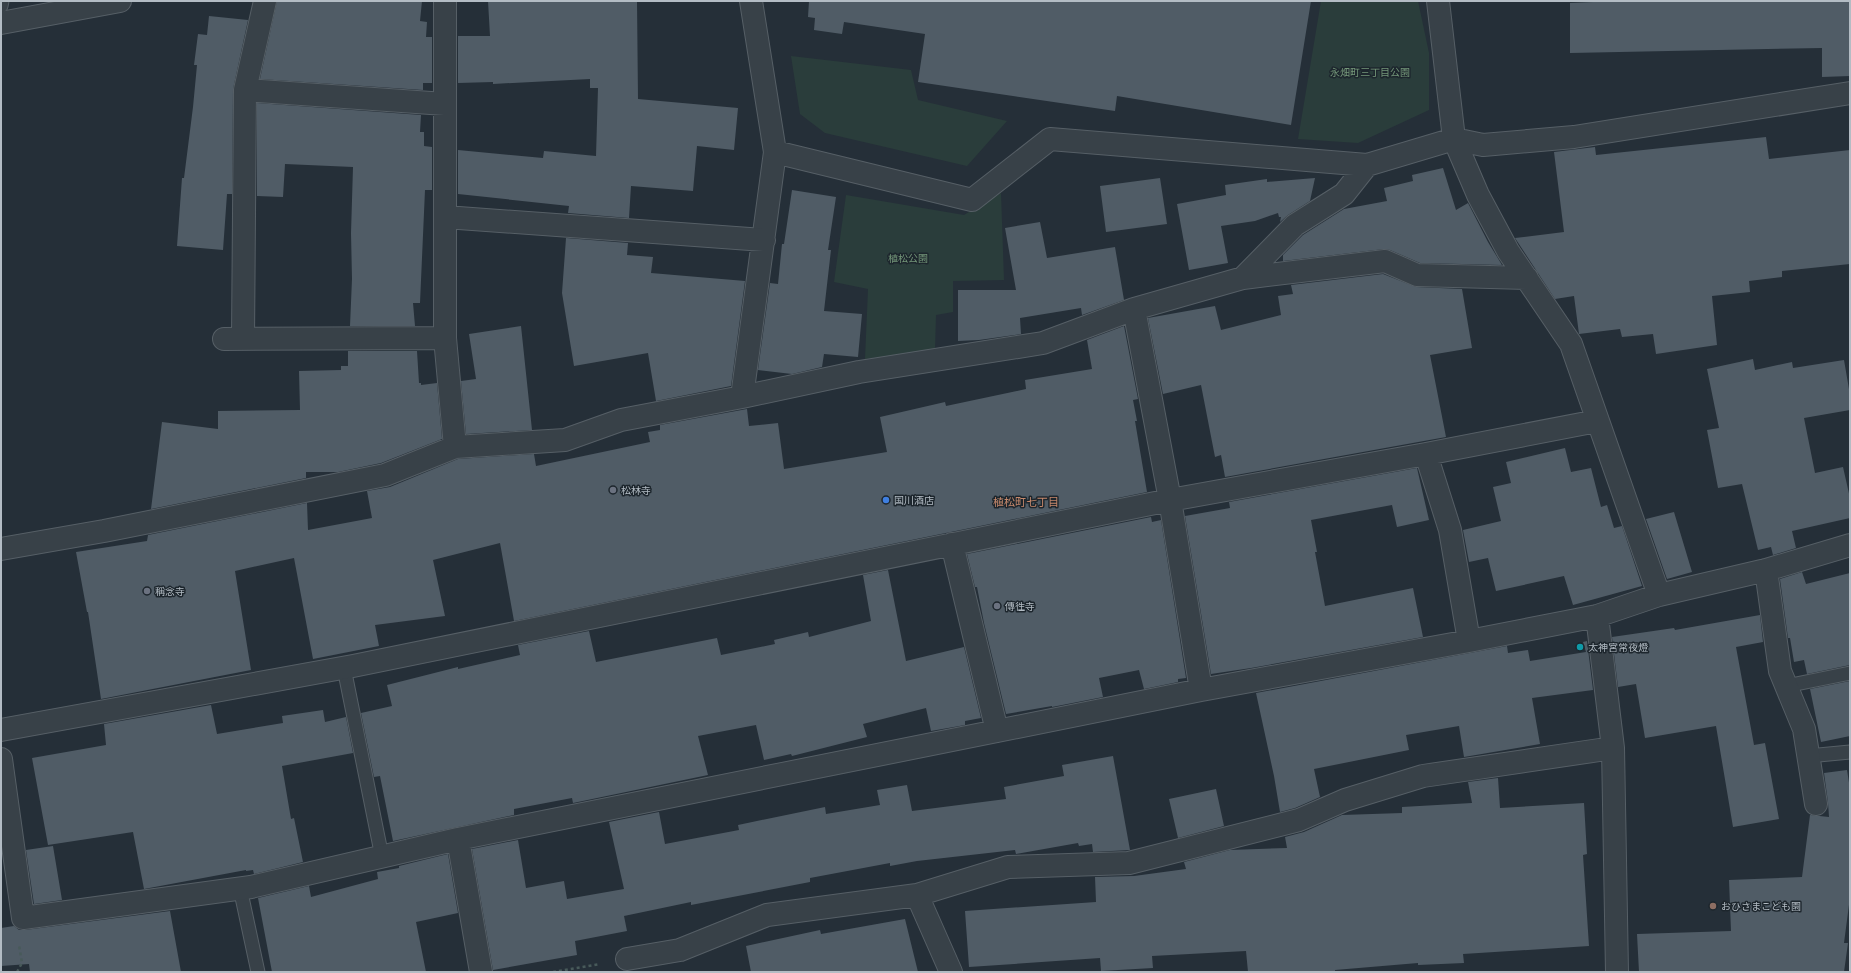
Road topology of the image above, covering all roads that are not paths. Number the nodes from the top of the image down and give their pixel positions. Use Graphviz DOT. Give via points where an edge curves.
graph roads {
  1 [pos="2,1"];
  2 [pos="120,1"];
  3 [pos="265,1"];
  4 [pos="445,1"];
  5 [pos="751,1"];
  6 [pos="1438,1"];
  7 [pos="1,6"];
  8 [pos="1,23"];
  9 [pos="244,90"];
  10 [pos="1850,93"];
  11 [pos="445,104"];
  12 [pos="1454,139"];
  13 [pos="775,152"];
  14 [pos="1367,165"];
  15 [pos="445,217"];
  16 [pos="764,240"];
  17 [pos="1243,278"];
  18 [pos="1527,278"];
  19 [pos="1134,309"];
  20 [pos="446,338"];
  21 [pos="742,397"];
  22 [pos="1597,421"];
  23 [pos="455,448"];
  24 [pos="1426,454"];
  25 [pos="1170,500"];
  26 [pos="952,544"];
  27 [pos="1850,545"];
  28 [pos="1,549"];
  29 [pos="1766,570"];
  30 [pos="1659,595"];
  31 [pos="1597,616"];
  32 [pos="1469,641"];
  33 [pos="344,668"];
  34 [pos="1850,673"];
  35 [pos="1786,686"];
  36 [pos="1201,690"];
  37 [pos="1,730"];
  38 [pos="997,731"];
  39 [pos="1613,748"];
  40 [pos="1850,752"];
  41 [pos="1808,756"];
  42 [pos="1,759"];
  43 [pos="1816,804"];
  44 [pos="458,839"];
  45 [pos="382,857"];
  46 [pos="240,888"];
  47 [pos="917,895"];
  48 [pos="627,959"];
  49 [pos="258,972"];
  50 [pos="481,972"];
  51 [pos="951,972"];
  52 [pos="1617,972"];
  1 -- 7 [label="lane"];
  2 -- 8 [label="street"];
  3 -- 9 [label="street"];
  4 -- 11 [label="street"];
  5 -- 13 [label="street"];
  6 -- 12 [label="street"];
  9 -- 11 [label="street"];
  9 -- 20 [label="street" via="233,339"];
  10 -- 12 [label="street" via="1574,137 1483,144"];
  11 -- 15 [label="street"];
  12 -- 14 [label="street"];
  12 -- 18 [label="street" via="1478,195 1508,251"];
  13 -- 14 [label="street" via="972,200 1050,139"];
  13 -- 16 [label="street"];
  14 -- 17 [label="street" via="1344,194 1296,225"];
  15 -- 16 [label="street"];
  15 -- 20 [label="street"];
  16 -- 21 [label="street"];
  17 -- 18 [label="street" via="1385,261 1417,275"];
  17 -- 19 [label="street"];
  18 -- 22 [label="street" via="1571,344"];
  19 -- 21 [label="street" via="1042,343 859,372"];
  19 -- 25 [label="street"];
  20 -- 23 [label="street"];
  21 -- 23 [label="street" via="621,420 565,440"];
  22 -- 24 [label="street"];
  22 -- 30 [label="street"];
  23 -- 28 [label="street" via="385,475"];
  24 -- 25 [label="street"];
  24 -- 32 [label="street" via="1450,530"];
  25 -- 26 [label="street"];
  25 -- 36 [label="street"];
  26 -- 33 [label="street"];
  26 -- 38 [label="street"];
  27 -- 29 [label="street"];
  29 -- 30 [label="street"];
  29 -- 35 [label="street" via="1780,671"];
  30 -- 31 [label="street"];
  31 -- 32 [label="street"];
  31 -- 39 [label="street"];
  32 -- 36 [label="street"];
  33 -- 37 [label="street"];
  33 -- 45 [label="lane"];
  34 -- 35 [label="lane"];
  35 -- 41 [label="street" via="1804,729"];
  36 -- 38 [label="street"];
  38 -- 44 [label="street"];
  39 -- 47 [label="street" via="1423,776 1345,800 1299,820 1129,863 1008,867"];
  39 -- 52 [label="street"];
  40 -- 41 [label="lane"];
  41 -- 43 [label="street"];
  42 -- 46 [label="street" via="23,918"];
  44 -- 45 [label="street"];
  44 -- 50 [label="street"];
  45 -- 46 [label="street"];
  46 -- 49 [label="lane"];
  47 -- 48 [label="street" via="767,915 680,950"];
  47 -- 51 [label="street"];
}
